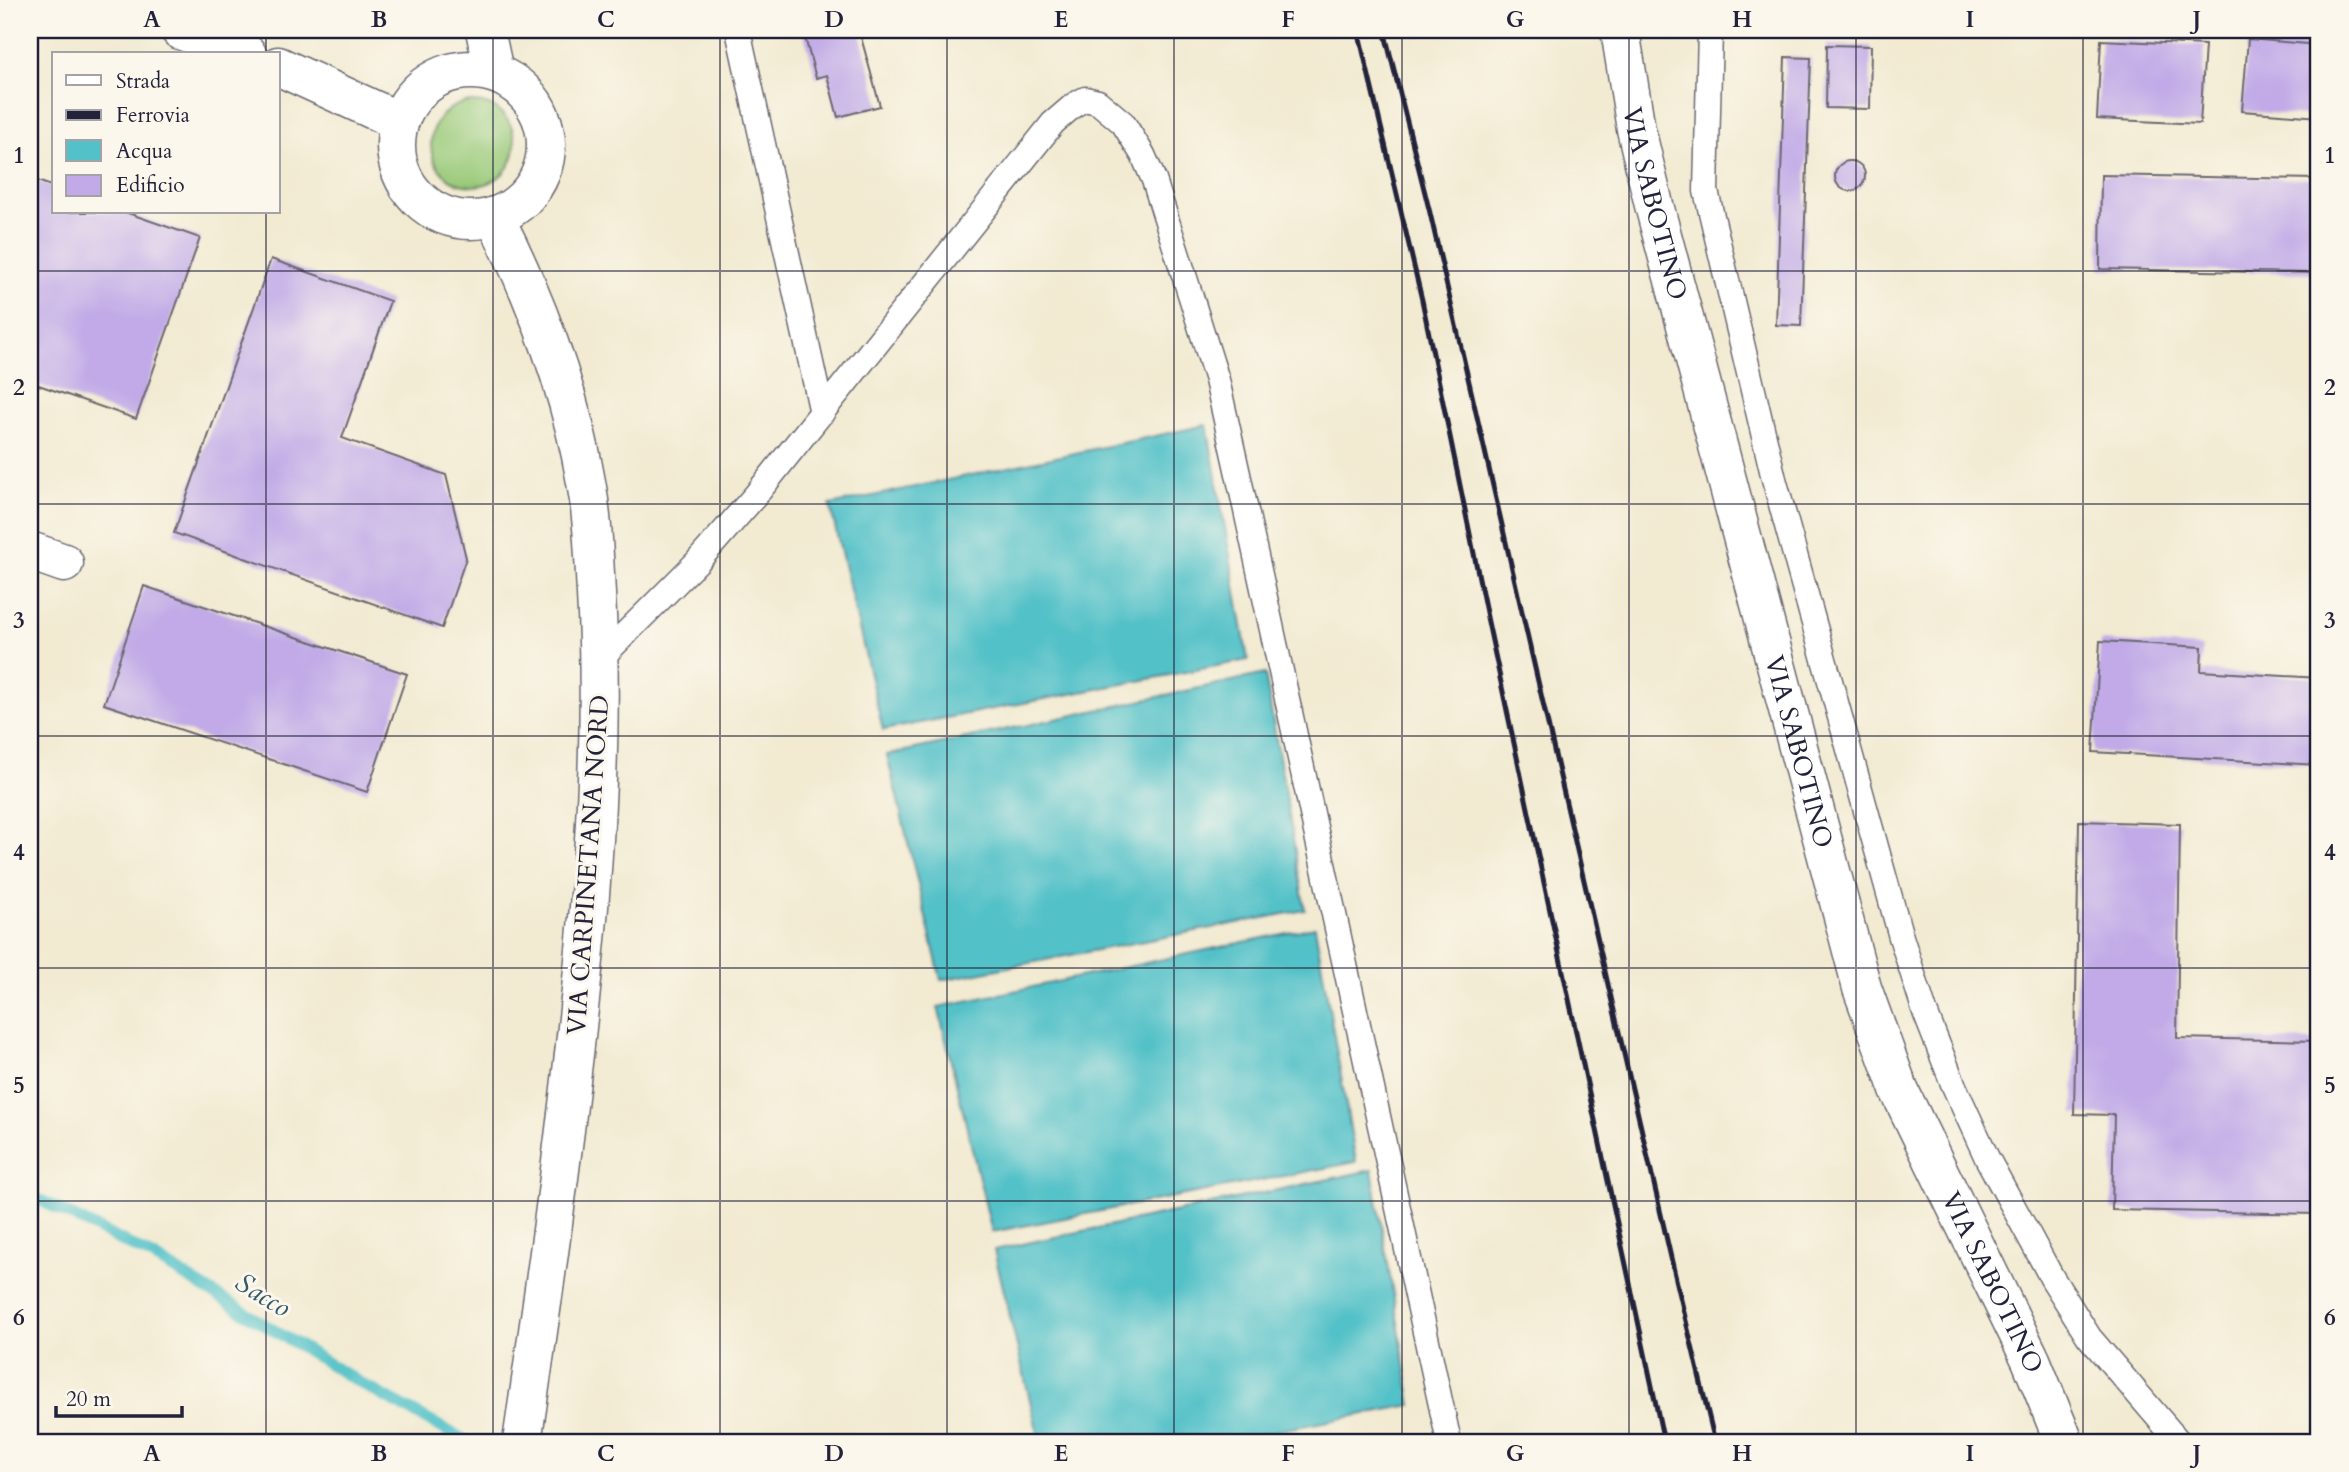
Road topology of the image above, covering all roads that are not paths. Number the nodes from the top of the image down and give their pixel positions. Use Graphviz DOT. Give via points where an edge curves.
graph roads {
  1 [pos="485,30"];
  2 [pos="738,30"];
  3 [pos="1619,30"];
  4 [pos="1710,30"];
  5 [pos="280,67"];
  6 [pos="494,72"];
  7 [pos="398,121"];
  8 [pos="494,216"];
  9 [pos="822,412"];
  10 [pos="599,660"];
  11 [pos="522,1442"];
  12 [pos="1449,1442"];
  13 [pos="2064,1442"];
  14 [pos="2179,1442"];
  1 -- 6 [label="main road"];
  2 -- 9 [label="lane"];
  3 -- 13 [label="main road, VIA SABOTINO" via="1654,205 1865,998 1899,1090 2031,1360"];
  4 -- 14 [label="lane" via="1706,191 1773,479 1900,937 1954,1086 2052,1278 2089,1336"];
  5 -- 7 [label="main road"];
  6 -- 7 [label="main road" via="470,68 425,83"];
  6 -- 8 [label="main road" via="515,83 532,100 547,144 543,168 532,189 516,206"];
  7 -- 8 [label="main road" via="398,169 427,206 448,217"];
  8 -- 10 [label="main road, VIA CARPINETANA NORD" via="568,396 587,485"];
  9 -- 10 [label="lane" via="727,530"];
  9 -- 12 [label="lane" via="1053,123 1085,99 1110,110 1132,136 1154,180 1217,380"];
  10 -- 11 [label="main road, VIA CARPINETANA NORD" via="598,780 583,975"];
}
